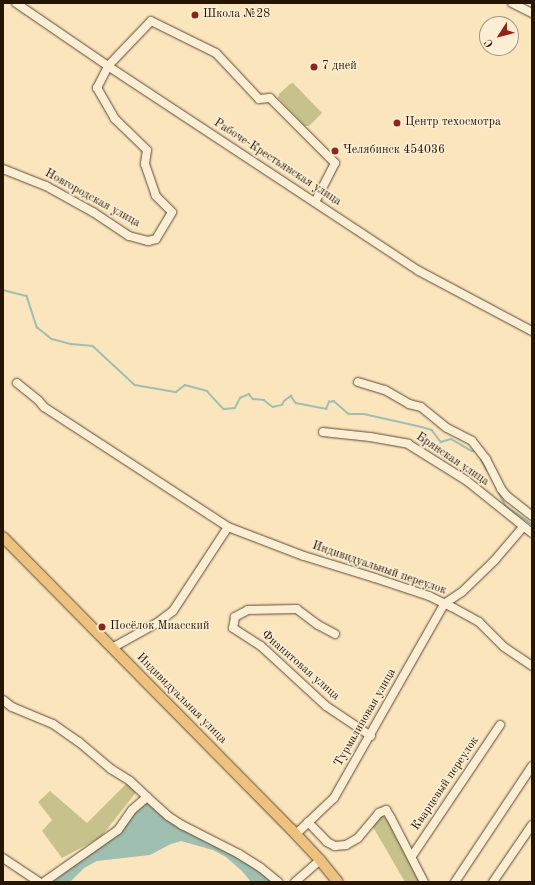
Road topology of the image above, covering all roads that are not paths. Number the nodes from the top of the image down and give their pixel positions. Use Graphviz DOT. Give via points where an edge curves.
graph roads {
  1 [pos="16,3"];
  2 [pos="512,3"];
  3 [pos="532,13"];
  4 [pos="108,66"];
  5 [pos="3,170"];
  6 [pos="315,202"];
  7 [pos="532,331"];
  8 [pos="358,382"];
  9 [pos="17,384"];
  10 [pos="323,432"];
  11 [pos="532,516"];
  12 [pos="228,527"];
  13 [pos="523,527"];
  14 [pos="532,533"];
  15 [pos="3,537"];
  16 [pos="444,604"];
  17 [pos="335,634"];
  18 [pos="112,648"];
  19 [pos="532,666"];
  20 [pos="3,700"];
  21 [pos="500,725"];
  22 [pos="371,736"];
  23 [pos="532,766"];
  24 [pos="148,797"];
  25 [pos="308,822"];
  26 [pos="532,825"];
  27 [pos="296,834"];
  28 [pos="412,856"];
  29 [pos="3,858"];
  30 [pos="320,860"];
  31 [pos="39,882"];
  32 [pos="44,882"];
  33 [pos="278,882"];
  34 [pos="295,882"];
  35 [pos="338,882"];
  36 [pos="424,882"];
  37 [pos="455,882"];
  38 [pos="493,882"];
  1 -- 4 [label="street, Рабоче-Крестьянская улица"];
  2 -- 3 [label="street"];
  4 -- 5 [label="street, Новгородская улица" via="97,88 115,119 147,150 146,164 156,196 172,212 156,239 148,241 129,236 46,186"];
  4 -- 6 [label="street, Рабоче-Крестьянская улица"];
  4 -- 6 [label="street" via="151,21 216,53 259,99 270,98 335,163"];
  6 -- 7 [label="street, Рабоче-Крестьянская улица" via="437,281"];
  8 -- 11 [label="street, Брянская улица" via="385,390 409,404 420,407 442,425 472,441 486,459 501,489"];
  9 -- 12 [label="street, Индивидуальный переулок" via="44,407"];
  10 -- 13 [label="street, Брянская улица" via="408,444 467,481"];
  12 -- 16 [label="street, Индивидуальный переулок" via="304,556 429,596"];
  12 -- 18 [label="street" via="173,611"];
  13 -- 14 [label="street, Брянская улица"];
  13 -- 16 [label="street" via="494,561 462,592"];
  15 -- 18 [label="main road, Индивидуальная улица"];
  16 -- 19 [label="street, Индивидуальный переулок" via="478,622 504,647"];
  16 -- 22 [label="street, Турмалиновая улица"];
  17 -- 22 [label="street, Фианитовая улица" via="297,609 248,610 235,617 233,628 261,646 326,706"];
  18 -- 27 [label="main road, Индивидуальная улица"];
  20 -- 24 [label="street" via="12,707 53,724"];
  21 -- 28 [label="street, Кварцевый переулок"];
  22 -- 25 [label="street, Турмалиновая улица" via="334,798"];
  23 -- 37 [label="street"];
  24 -- 32 [label="street" via="132,810 118,830"];
  24 -- 33 [label="street" via="168,816 239,854"];
  25 -- 27 [label="street, Турмалиновая улица"];
  25 -- 28 [label="street, Кварцевый переулок" via="327,842 335,846 346,845 358,838 379,813 386,810"];
  26 -- 38 [label="street"];
  27 -- 30 [label="main road, Индивидуальная улица"];
  28 -- 36 [label="street, Кварцевый переулок"];
  29 -- 31 [label="street"];
  30 -- 34 [label="street"];
  30 -- 35 [label="main road, Индивидуальная улица"];
}
